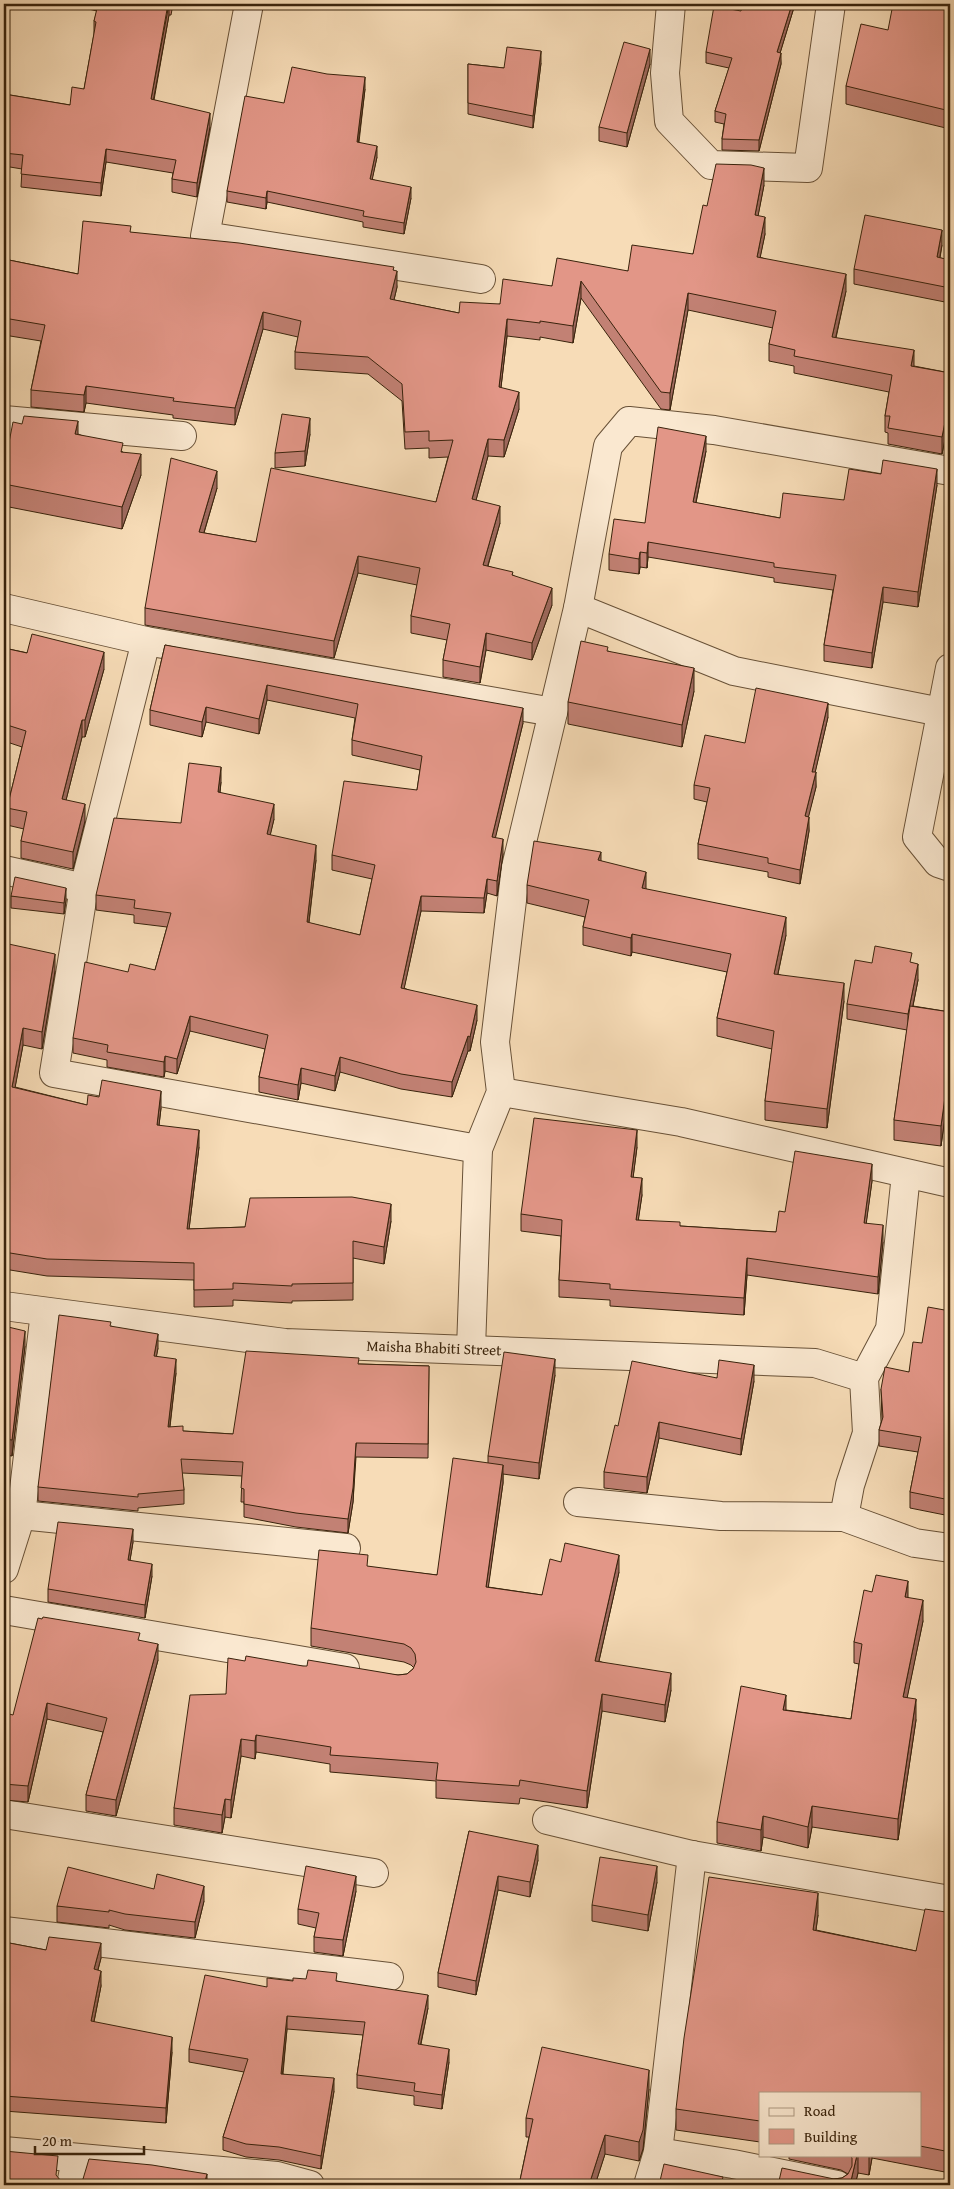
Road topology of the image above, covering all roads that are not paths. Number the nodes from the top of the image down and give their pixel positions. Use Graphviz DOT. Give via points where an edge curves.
graph roads {
  1 [pos="249,4"];
  2 [pos="671,4"];
  3 [pos="831,4"];
  4 [pos="481,279"];
  5 [pos="4,420"];
  6 [pos="182,436"];
  7 [pos="950,471"];
  8 [pos="4,608"];
  9 [pos="578,608"];
  10 [pos="146,642"];
  11 [pos="950,668"];
  12 [pos="553,712"];
  13 [pos="941,712"];
  14 [pos="950,867"];
  15 [pos="4,870"];
  16 [pos="84,888"];
  17 [pos="502,1092"];
  18 [pos="478,1149"];
  19 [pos="906,1174"];
  20 [pos="950,1183"];
  21 [pos="4,1306"];
  22 [pos="45,1312"];
  23 [pos="471,1349"];
  24 [pos="864,1378"];
  25 [pos="578,1502"];
  26 [pos="21,1514"];
  27 [pos="844,1517"];
  28 [pos="346,1548"];
  29 [pos="950,1548"];
  30 [pos="4,1568"];
  31 [pos="4,1610"];
  32 [pos="372,1672"];
  33 [pos="4,1814"];
  34 [pos="547,1820"];
  35 [pos="692,1855"];
  36 [pos="374,1873"];
  37 [pos="950,1900"];
  38 [pos="4,1931"];
  39 [pos="390,1977"];
  40 [pos="4,2151"];
  41 [pos="658,2152"];
  42 [pos="76,2159"];
  43 [pos="275,2181"];
  44 [pos="71,2185"];
  45 [pos="310,2185"];
  46 [pos="648,2185"];
  47 [pos="837,2185"];
  1 -- 4 [label="street" via="205,236"];
  2 -- 3 [label="street" via="665,73 669,121 711,165 808,168"];
  5 -- 6 [label="street"];
  7 -- 9 [label="street" via="714,430 629,421 608,446"];
  8 -- 10 [label="street"];
  9 -- 12 [label="street"];
  9 -- 13 [label="street" via="734,671"];
  10 -- 12 [label="street"];
  10 -- 16 [label="street"];
  11 -- 13 [label="street"];
  12 -- 17 [label="street" via="516,867 495,1042"];
  13 -- 14 [label="street" via="918,837 938,863"];
  15 -- 16 [label="street"];
  16 -- 18 [label="street" via="54,1073"];
  17 -- 18 [label="street"];
  17 -- 19 [label="street" via="681,1122"];
  18 -- 23 [label="street"];
  19 -- 20 [label="street"];
  19 -- 24 [label="street" via="890,1329"];
  21 -- 22 [label="street, Maisha Bhabiti Street"];
  22 -- 23 [label="street, Maisha Bhabiti Street" via="285,1343"];
  22 -- 26 [label="street"];
  23 -- 24 [label="street, Maisha Bhabiti Street" via="815,1363"];
  24 -- 27 [label="street" via="867,1433 850,1485"];
  25 -- 27 [label="street" via="721,1516"];
  26 -- 28 [label="street"];
  26 -- 30 [label="street"];
  27 -- 29 [label="street" via="915,1543"];
  31 -- 32 [label="street"];
  33 -- 36 [label="street"];
  34 -- 35 [label="street"];
  35 -- 37 [label="street"];
  35 -- 41 [label="street"];
  38 -- 39 [label="street"];
  40 -- 42 [label="street"];
  41 -- 46 [label="street"];
  41 -- 47 [label="street"];
  42 -- 43 [label="street"];
  42 -- 44 [label="street"];
  43 -- 45 [label="street"];
}
